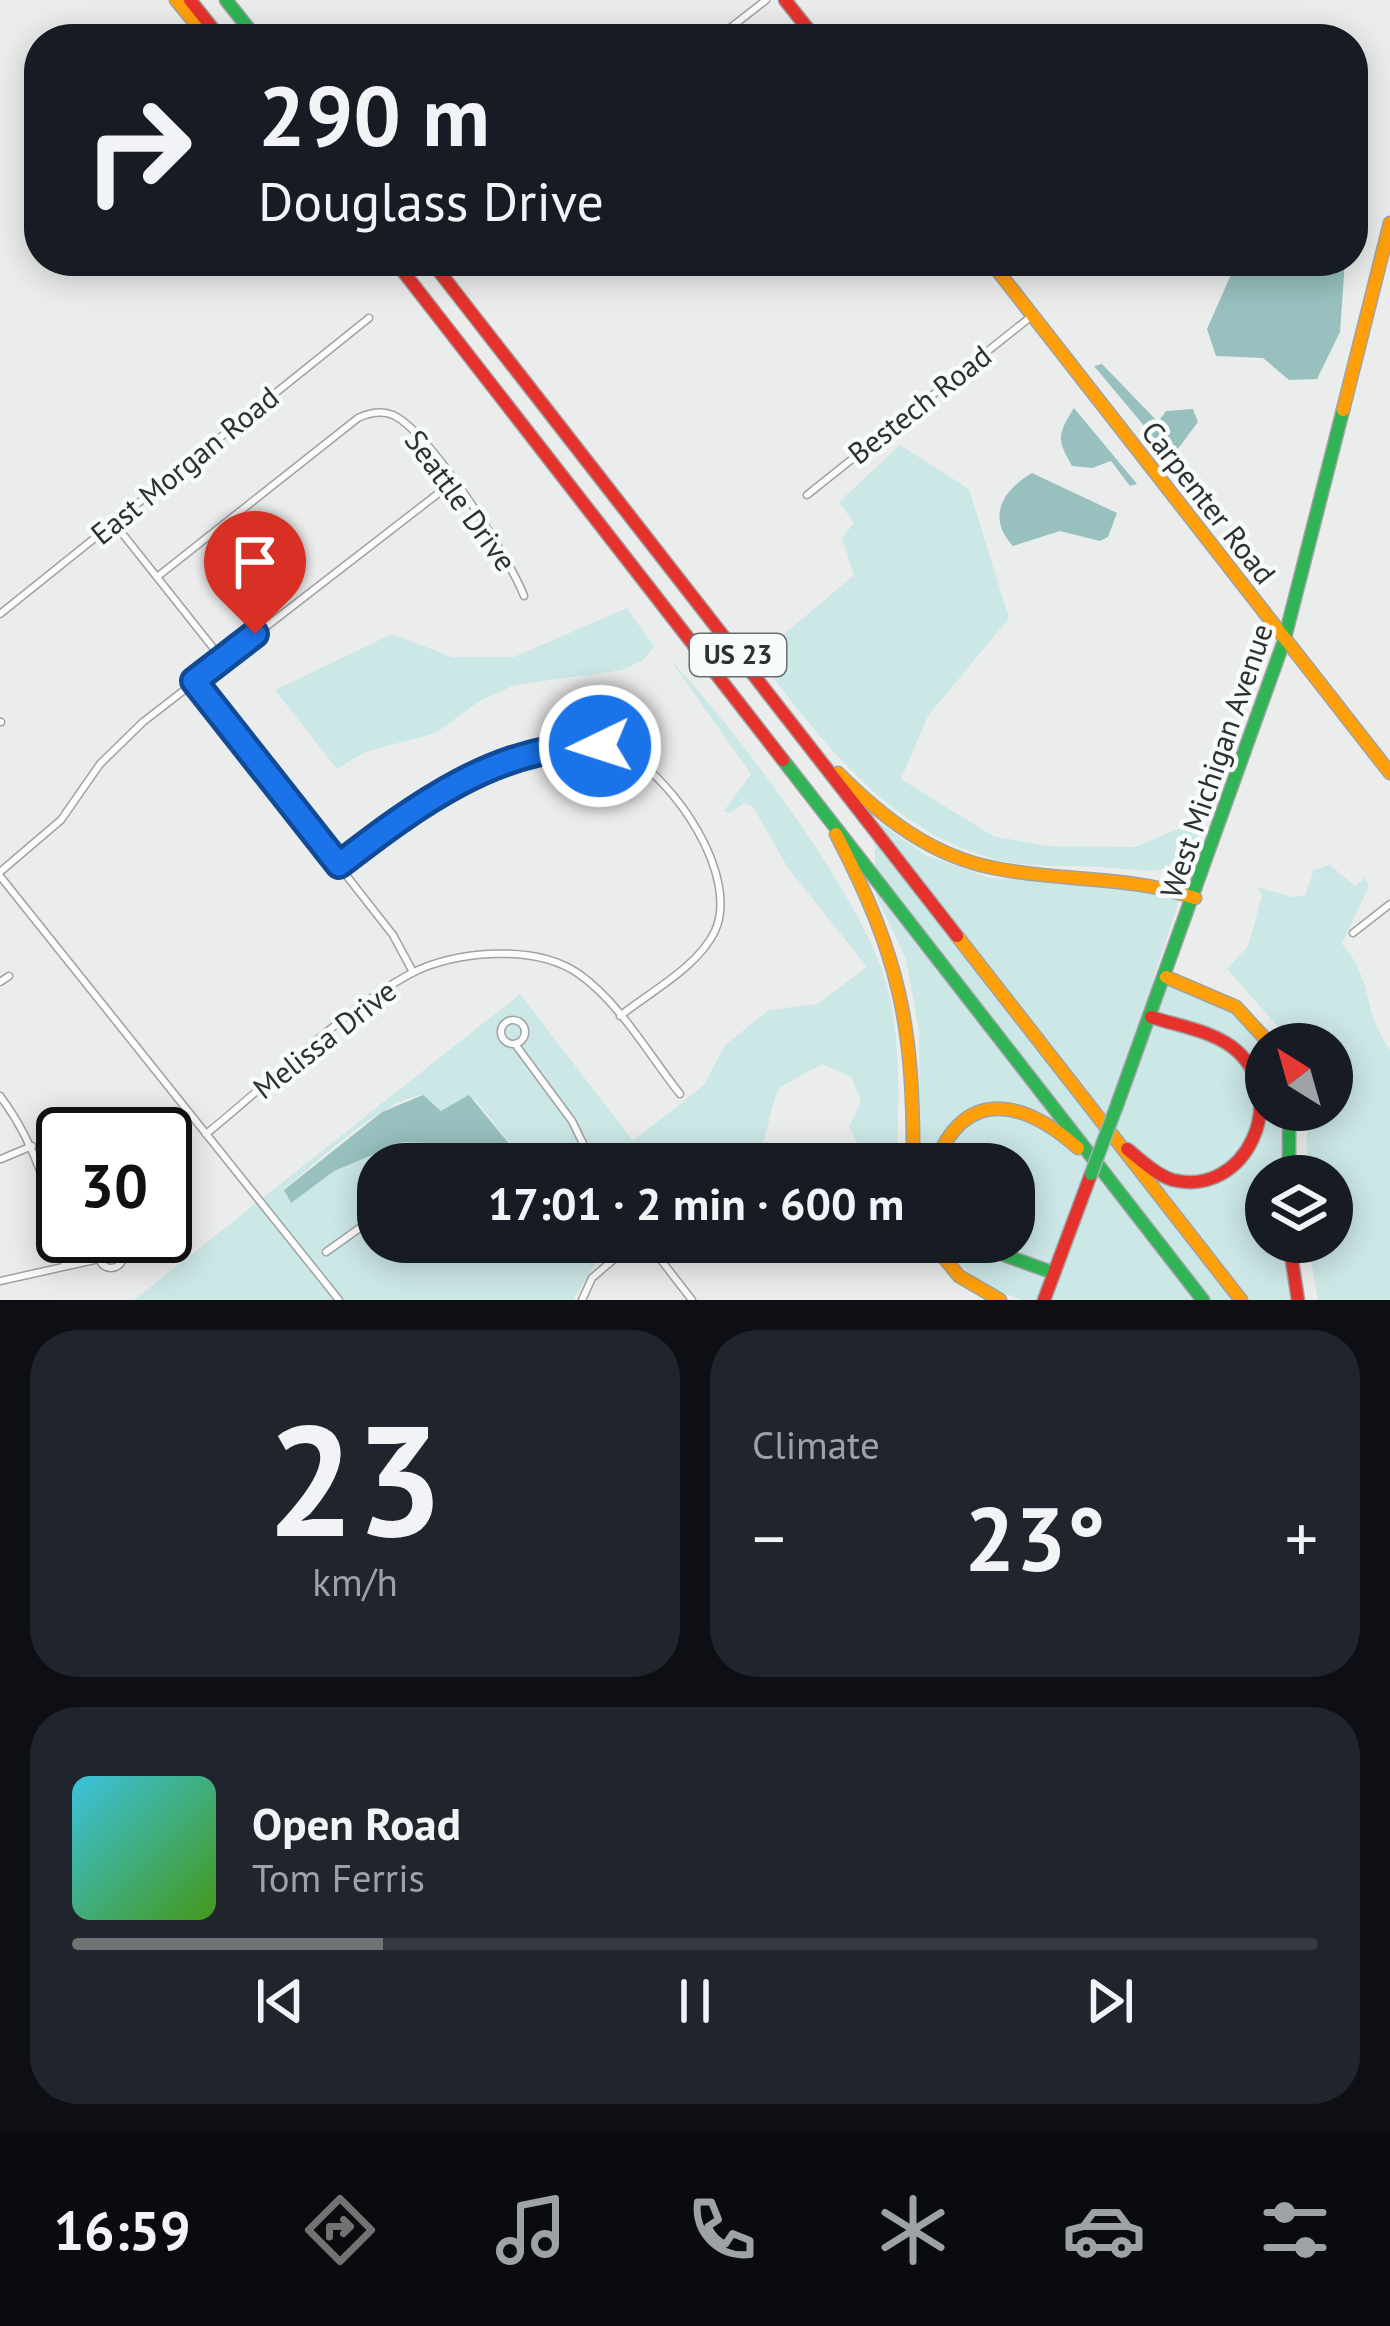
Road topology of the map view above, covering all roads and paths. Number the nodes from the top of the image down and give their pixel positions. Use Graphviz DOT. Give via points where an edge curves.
graph roads {
  1 [pos="176,0"];
  2 [pos="190,0"];
  3 [pos="226,0"];
  4 [pos="766,0"];
  5 [pos="785,0"];
  6 [pos="196,24"];
  7 [pos="208,24"];
  8 [pos="245,24"];
  9 [pos="735,24"];
  10 [pos="804,24"];
  11 [pos="1390,223"];
  12 [pos="407,276"];
  13 [pos="442,276"];
  14 [pos="1002,276"];
  15 [pos="1033,315"];
  16 [pos="370,318"];
  17 [pos="453,482"];
  18 [pos="807,495"];
  19 [pos="114,523"];
  20 [pos="157,577"];
  21 [pos="524,596"];
  22 [pos="0,614"];
  23 [pos="1284,641"];
  24 [pos="222,659"];
  25 [pos="194,681"];
  26 [pos="791,723"];
  27 [pos="1390,773"];
  28 [pos="820,805"];
  29 [pos="339,865"];
  30 [pos="0,874"];
  31 [pos="1195,898"];
  32 [pos="1390,904"];
  33 [pos="1353,933"];
  34 [pos="413,973"];
  35 [pos="9,976"];
  36 [pos="1166,977"];
  37 [pos="0,982"];
  38 [pos="620,1016"];
  39 [pos="1151,1017"];
  40 [pos="1251,1023"];
  41 [pos="515,1044"];
  42 [pos="680,1094"];
  43 [pos="0,1096"];
  44 [pos="1104,1129"];
  45 [pos="206,1134"];
  46 [pos="583,1143"];
  47 [pos="913,1143"];
  48 [pos="944,1143"];
  49 [pos="32,1147"];
  50 [pos="1,1158"];
  51 [pos="2,1170"];
  52 [pos="1097,1173"];
  53 [pos="357,1230"];
  54 [pos="326,1252"];
  55 [pos="99,1258"];
  56 [pos="78,1263"];
  57 [pos="610,1263"];
  58 [pos="663,1263"];
  59 [pos="948,1263"];
  60 [pos="1026,1263"];
  61 [pos="1292,1263"];
  62 [pos="65,1266"];
  63 [pos="1054,1273"];
  64 [pos="0,1281"];
  65 [pos="339,1300"];
  66 [pos="582,1300"];
  67 [pos="692,1300"];
  68 [pos="1000,1300"];
  69 [pos="1044,1300"];
  70 [pos="1202,1300"];
  71 [pos="1241,1300"];
  72 [pos="1298,1300"];
  1 -- 6 [label="main road"];
  2 -- 7 [label="main road"];
  3 -- 8 [label="main road"];
  4 -- 9 [label="street"];
  5 -- 10 [label="main road"];
  11 -- 23 [label="main road, West Michigan Avenue"];
  12 -- 28 [label="main road, US 23"];
  13 -- 26 [label="main road, US 23"];
  14 -- 15 [label="main road, Carpenter Road"];
  15 -- 18 [label="street, Bestech Road"];
  15 -- 23 [label="main road, Carpenter Road"];
  16 -- 19 [label="street, East Morgan Road"];
  17 -- 20 [label="street, Seattle Drive" via="399,418 367,414"];
  17 -- 21 [label="street, Seattle Drive"];
  17 -- 24 [label="street"];
  19 -- 20 [label="street"];
  19 -- 22 [label="street, East Morgan Road"];
  20 -- 24 [label="street"];
  23 -- 27 [label="main road, Carpenter Road"];
  23 -- 31 [label="main road, West Michigan Avenue"];
  24 -- 25 [label="street"];
  25 -- 29 [label="street"];
  25 -- 30 [label="street" via="117,745 61,820"];
  26 -- 31 [label="main road" via="876,812 942,852 1019,872 1122,875"];
  26 -- 44 [label="main road, US 23"];
  28 -- 47 [label="main road" via="877,907 906,989"];
  28 -- 52 [label="main road, US 23"];
  29 -- 34 [label="street"];
  29 -- 38 [label="street" via="448,788 528,754 564,745 625,754 651,772 698,833 714,863 721,910 698,953"];
  30 -- 45 [label="street"];
  31 -- 36 [label="main road, West Michigan Avenue"];
  32 -- 33 [label="street"];
  34 -- 38 [label="street, Melissa Drive" via="498,956 546,958 577,972"];
  34 -- 45 [label="street, Melissa Drive"];
  35 -- 37 [label="street"];
  36 -- 39 [label="main road, West Michigan Avenue"];
  36 -- 40 [label="main road" via="1236,1007"];
  38 -- 42 [label="street, Melissa Drive"];
  39 -- 44 [label="main road" via="1226,1044 1251,1065 1264,1102 1260,1131 1247,1153 1202,1181 1174,1180"];
  39 -- 52 [label="main road, West Michigan Avenue, bridge"];
  41 -- 41 [label="street" via="525,1030 510,1020 501,1032"];
  41 -- 46 [label="street"];
  43 -- 49 [label="street"];
  44 -- 71 [label="main road, US 23"];
  45 -- 65 [label="street"];
  48 -- 52 [label="main road" via="967,1119 1012,1108 1051,1124"];
  49 -- 50 [label="street"];
  49 -- 62 [label="street"];
  50 -- 51 [label="street"];
  52 -- 63 [label="main road, West Michigan Avenue"];
  52 -- 70 [label="main road, US 23"];
  53 -- 54 [label="street"];
  55 -- 55 [label="street" via="114,1268 123,1253 110,1244"];
  56 -- 62 [label="street"];
  57 -- 66 [label="street"];
  58 -- 67 [label="street"];
  59 -- 68 [label="main road"];
  60 -- 63 [label="main road"];
  61 -- 72 [label="main road"];
  62 -- 64 [label="street"];
  63 -- 69 [label="main road, West Michigan Avenue"];
}
